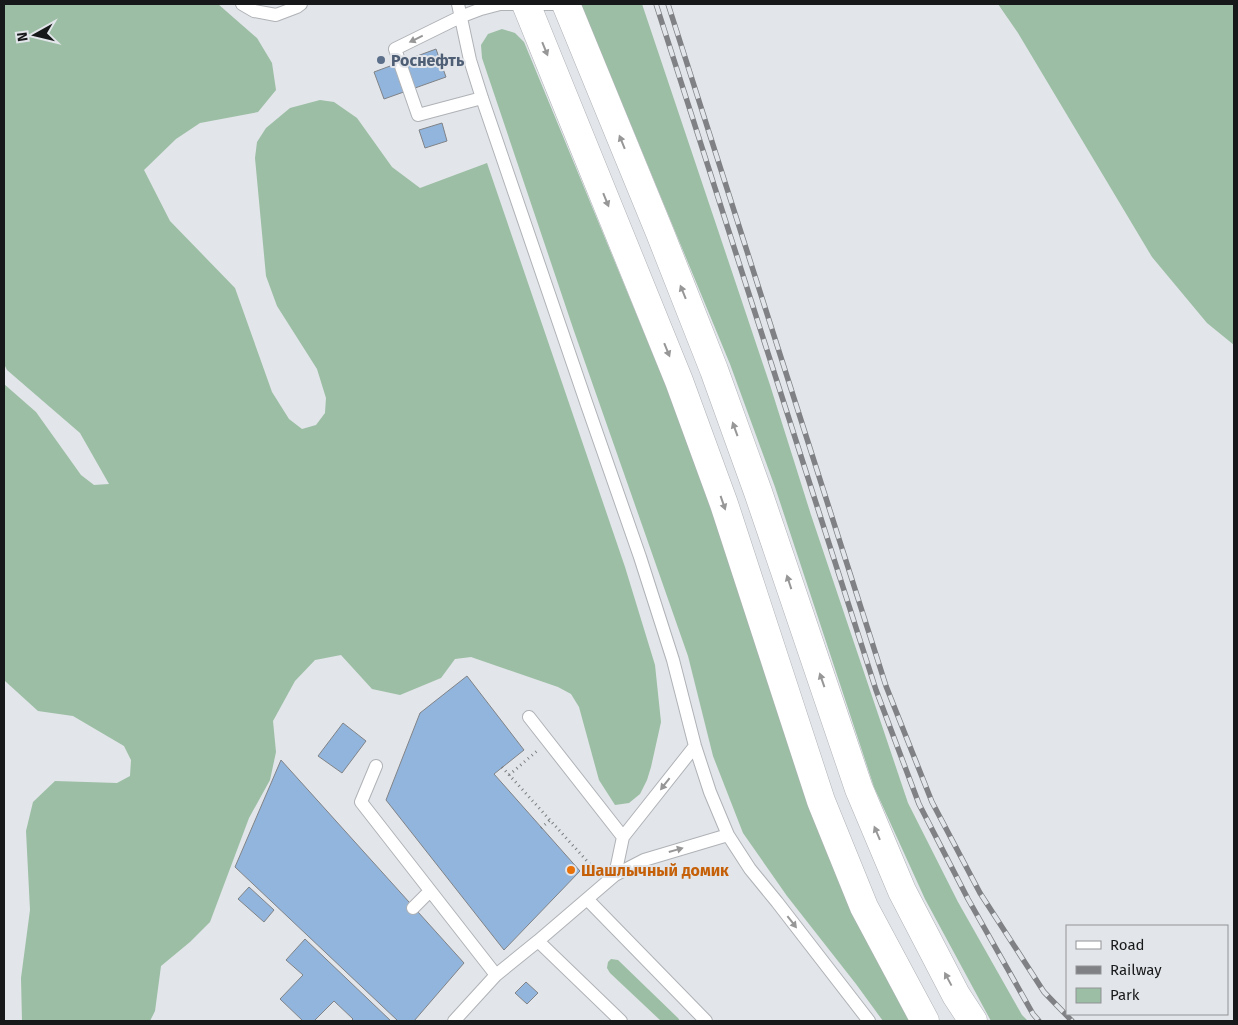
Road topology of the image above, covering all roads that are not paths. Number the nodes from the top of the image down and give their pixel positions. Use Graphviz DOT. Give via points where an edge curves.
graph roads {
  1 [pos="242,4"];
  2 [pos="301,4"];
  3 [pos="458,4"];
  4 [pos="526,4"];
  5 [pos="557,4"];
  6 [pos="566,4"];
  7 [pos="460,18"];
  8 [pos="482,98"];
  9 [pos="529,717"];
  10 [pos="695,746"];
  11 [pos="376,766"];
  12 [pos="728,835"];
  13 [pos="623,837"];
  14 [pos="615,875"];
  15 [pos="430,891"];
  16 [pos="587,900"];
  17 [pos="413,908"];
  18 [pos="538,941"];
  19 [pos="496,975"];
  20 [pos="454,1021"];
  21 [pos="621,1021"];
  22 [pos="706,1021"];
  23 [pos="868,1021"];
  24 [pos="925,1021"];
  25 [pos="973,1021"];
  1 -- 2 [label="lane" via="254,11 276,15"];
  3 -- 7 [label="lane"];
  4 -- 5 [label="lane"];
  4 -- 7 [label="lane" via="500,4"];
  4 -- 24 [label="main road, one-way" via="680,381 724,504 821,801 864,907"];
  25 -- 6 [label="main road, one-way" via="902,891 859,789 714,370"];
  7 -- 8 [label="lane"];
  7 -- 8 [label="lane, one-way" via="395,49 418,115"];
  8 -- 10 [label="lane" via="640,557 673,660"];
  9 -- 13 [label="lane"];
  10 -- 12 [label="lane"];
  10 -- 13 [label="lane, one-way"];
  11 -- 15 [label="lane" via="361,802"];
  14 -- 12 [label="lane, one-way" via="644,860"];
  12 -- 23 [label="lane, one-way" via="750,869"];
  13 -- 14 [label="lane"];
  14 -- 16 [label="lane"];
  15 -- 17 [label="lane"];
  15 -- 19 [label="lane"];
  16 -- 18 [label="lane"];
  16 -- 22 [label="lane"];
  18 -- 19 [label="lane"];
  18 -- 21 [label="lane"];
  19 -- 20 [label="lane"];
}
